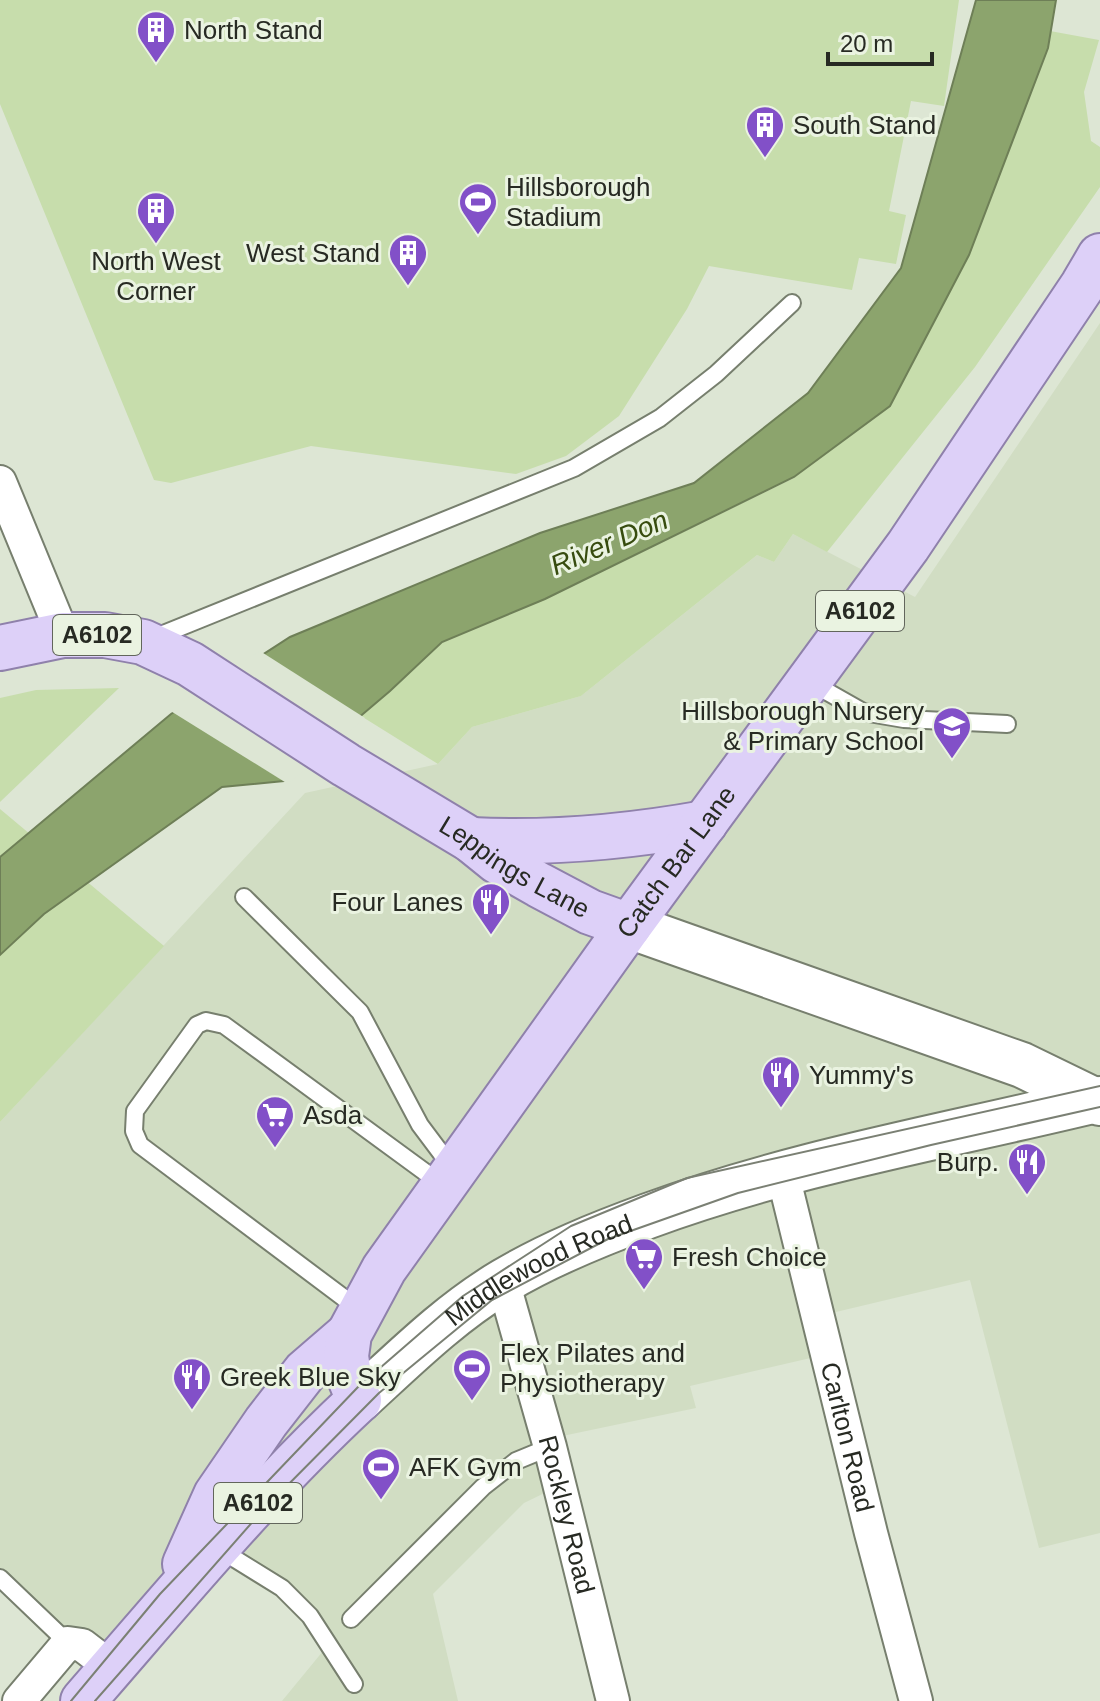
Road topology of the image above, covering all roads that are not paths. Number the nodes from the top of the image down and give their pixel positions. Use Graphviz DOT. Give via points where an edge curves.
graph roads {
  1 [pos="1100,256"];
  2 [pos="792,303"];
  3 [pos="0,482"];
  4 [pos="63,635"];
  5 [pos="143,642"];
  6 [pos="0,648"];
  7 [pos="809,682"];
  8 [pos="1007,724"];
  9 [pos="705,823"];
  10 [pos="471,840"];
  11 [pos="244,897"];
  12 [pos="629,926"];
  13 [pos="1098,1101"];
  14 [pos="782,1171"];
  15 [pos="449,1178"];
  16 [pos="503,1281"];
  17 [pos="355,1322"];
  18 [pos="359,1400"];
  19 [pos="550,1447"];
  20 [pos="217,1548"];
  21 [pos="0,1578"];
  22 [pos="162,1611"];
  23 [pos="351,1619"];
  24 [pos="68,1643"];
  25 [pos="112,1668"];
  26 [pos="354,1684"];
  27 [pos="19,1701"];
  28 [pos="83,1701"];
  29 [pos="613,1701"];
  30 [pos="916,1701"];
  1 -- 7 [label="main road, Catch Bar Lane / A6102" via="973,451"];
  2 -- 5 [label="lane" via="660,418 574,468"];
  3 -- 4 [label="street"];
  4 -- 5 [label="main road, Leppings Lane / A6102"];
  4 -- 6 [label="main road, Leppings Lane / A6102"];
  5 -- 10 [label="main road, Leppings Lane / A6102" via="190,664"];
  7 -- 8 [label="lane" via="863,712"];
  7 -- 9 [label="main road, Catch Bar Lane / A6102"];
  9 -- 10 [label="main road, A6102" via="580,840"];
  9 -- 12 [label="main road, Catch Bar Lane / A6102"];
  10 -- 12 [label="main road, Leppings Lane / A6102" via="539,885"];
  11 -- 15 [label="lane" via="360,1012"];
  12 -- 13 [label="street, Leppings Lane" via="1022,1065"];
  12 -- 15 [label="main road, Catch Bar Lane / A6102"];
  13 -- 14 [label="street, Middlewood Road"];
  14 -- 16 [label="street, Middlewood Road" via="618,1227"];
  14 -- 30 [label="street, Carlton Road"];
  15 -- 17 [label="main road, Catch Bar Lane / A6102" via="384,1269"];
  15 -- 17 [label="lane" via="224,1025 206,1021 197,1025 135,1111 140,1145"];
  16 -- 18 [label="street, Middlewood Road" via="436,1329"];
  16 -- 19 [label="street, Rockley Road"];
  17 -- 18 [label="main road, Catch Bar Lane / A6102" via="346,1356"];
  17 -- 22 [label="main road" via="305,1372 216,1495"];
  18 -- 20 [label="main road, Middlewood Road / A6102"];
  19 -- 23 [label="lane" via="516,1461 483,1487"];
  19 -- 29 [label="street, Rockley Road"];
  20 -- 22 [label="main road, Middlewood Road / A6102"];
  20 -- 26 [label="lane" via="282,1588 310,1616"];
  21 -- 24 [label="lane"];
  22 -- 25 [label="main road, Middlewood Road / A6102"];
  24 -- 25 [label="street" via="82,1645"];
  24 -- 27 [label="street"];
  25 -- 28 [label="main road, Middlewood Road / A6102"];
}
